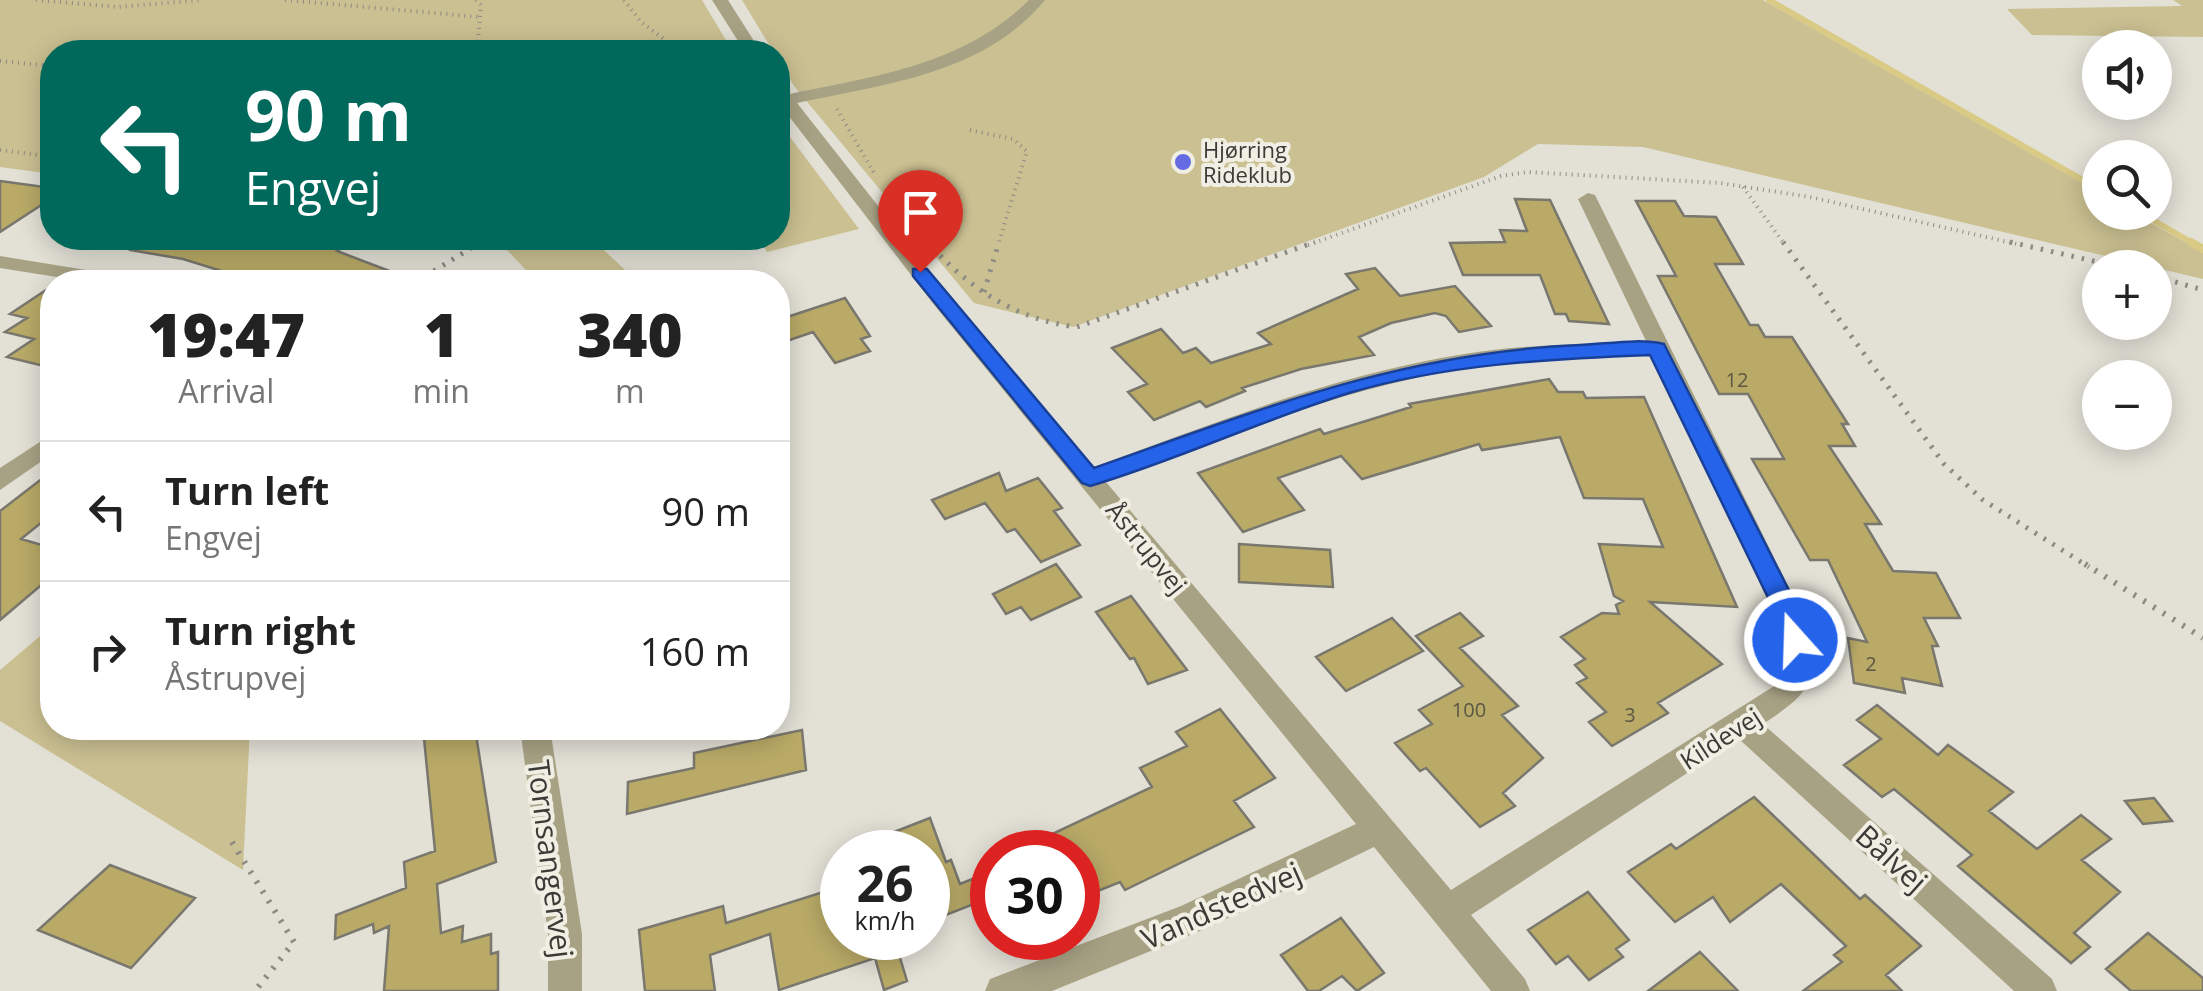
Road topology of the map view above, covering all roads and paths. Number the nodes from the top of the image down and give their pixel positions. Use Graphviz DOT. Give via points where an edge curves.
graph roads {
  1 [pos="36,0"];
  2 [pos="201,0"];
  3 [pos="285,0"];
  4 [pos="476,0"];
  5 [pos="624,0"];
  6 [pos="720,0"];
  7 [pos="1037,0"];
  8 [pos="480,17"];
  9 [pos="478,40"];
  10 [pos="665,40"];
  11 [pos="745,40"];
  12 [pos="0,60"];
  13 [pos="40,65"];
  14 [pos="814,94"];
  15 [pos="790,95"];
  16 [pos="790,107"];
  17 [pos="970,130"];
  18 [pos="0,150"];
  19 [pos="40,156"];
  20 [pos="879,182"];
  21 [pos="1744,187"];
  22 [pos="1588,199"];
  23 [pos="932,247"];
  24 [pos="468,250"];
  25 [pos="2082,259"];
  26 [pos="0,262"];
  27 [pos="49,270"];
  28 [pos="436,270"];
  29 [pos="2172,281"];
  30 [pos="2203,290"];
  31 [pos="984,292"];
  32 [pos="1657,348"];
  33 [pos="40,451"];
  34 [pos="1090,478"];
  35 [pos="0,482"];
  36 [pos="2203,638"];
  37 [pos="1743,724"];
  38 [pos="536,740"];
  39 [pos="1378,830"];
  40 [pos="232,842"];
  41 [pos="1446,912"];
  42 [pos="255,991"];
  43 [pos="565,991"];
  44 [pos="1002,991"];
  45 [pos="1513,991"];
  46 [pos="2040,991"];
  1 -- 2 [label="path" via="118,7"];
  3 -- 8 [label="path"];
  4 -- 8 [label="path"];
  5 -- 10 [label="path"];
  6 -- 11 [label="street"];
  7 -- 14 [label="street, Åstrupvej" via="1010,29 965,54"];
  8 -- 9 [label="path"];
  12 -- 13 [label="path"];
  14 -- 15 [label="street, Åstrupvej"];
  14 -- 20 [label="path" via="840,111"];
  16 -- 34 [label="street, Åstrupvej"];
  17 -- 31 [label="path" via="1013,139 1026,150"];
  18 -- 19 [label="path"];
  21 -- 25 [label="path"];
  21 -- 31 [label="path" via="1528,172 1501,176 1077,327 1012,310"];
  21 -- 36 [label="path" via="1944,464 1983,500"];
  22 -- 32 [label="street, Kildevej"];
  23 -- 31 [label="path"];
  24 -- 28 [label="path"];
  26 -- 27 [label="street"];
  29 -- 30 [label="path"];
  32 -- 34 [label="street" via="1441,365 1344,388"];
  32 -- 37 [label="street, Kildevej" via="1792,620 1799,660 1791,690"];
  33 -- 35 [label="street"];
  34 -- 39 [label="street, Åstrupvej"];
  37 -- 41 [label="street, Kildevej"];
  37 -- 46 [label="street, Bålvej"];
  38 -- 43 [label="street, Tornsangervej" via="565,934"];
  39 -- 41 [label="street, Åstrupvej"];
  39 -- 44 [label="street, Vandstedvej" via="1236,903"];
  40 -- 42 [label="path" via="294,942"];
  41 -- 45 [label="street, Åstrupvej"];
}
